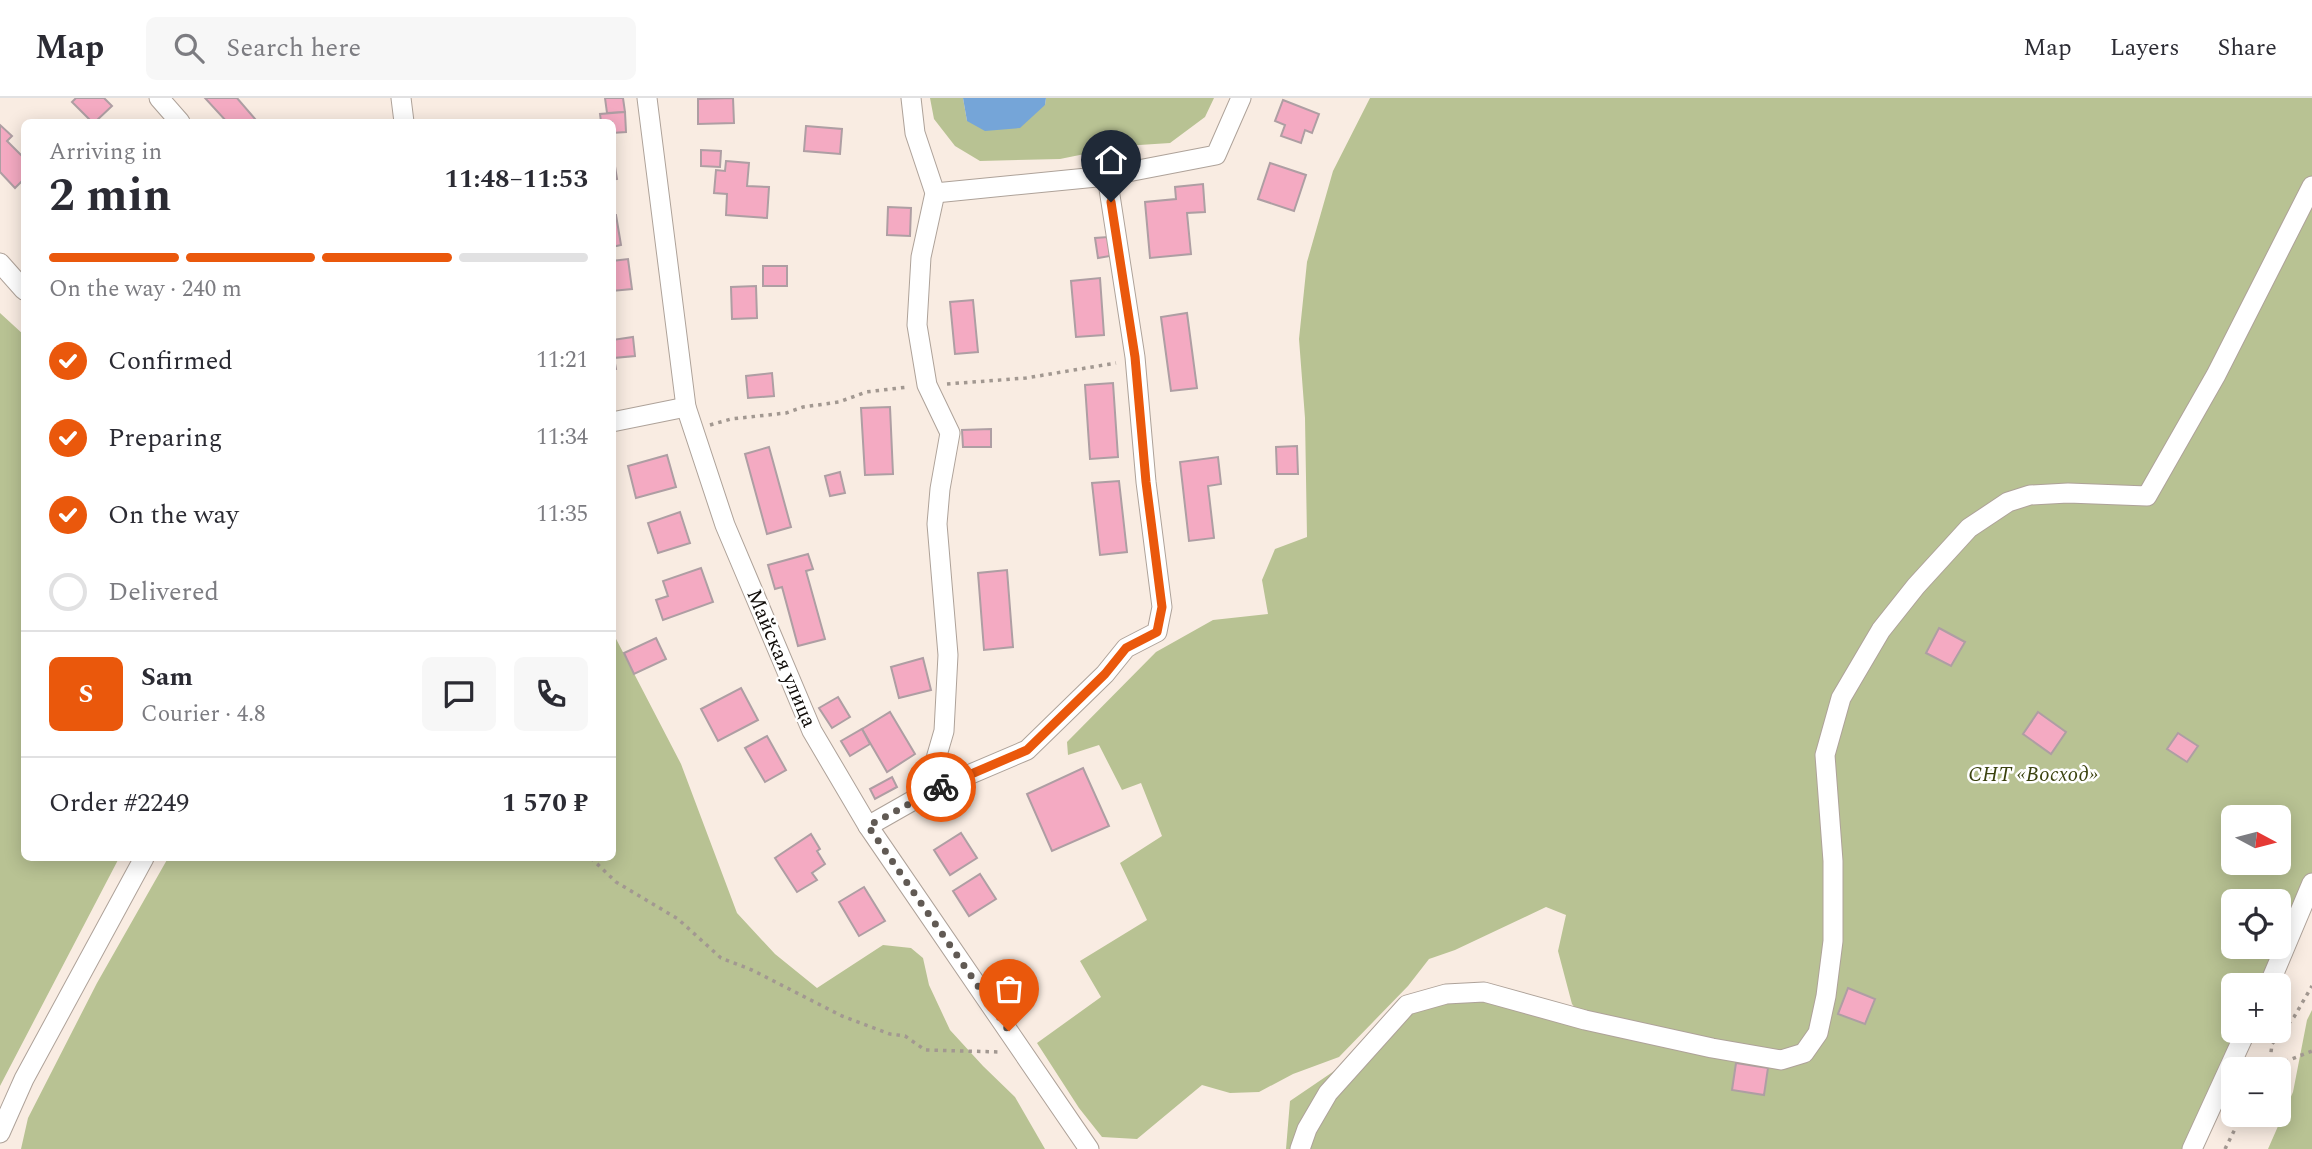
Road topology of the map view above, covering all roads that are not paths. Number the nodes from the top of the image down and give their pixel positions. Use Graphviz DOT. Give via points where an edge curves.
graph roads {
  1 [pos="159,98"];
  2 [pos="401,98"];
  3 [pos="647,98"];
  4 [pos="911,98"];
  5 [pos="1241,98"];
  6 [pos="177,119"];
  7 [pos="404,119"];
  8 [pos="1107,176"];
  9 [pos="2312,186"];
  10 [pos="935,193"];
  11 [pos="0,263"];
  12 [pos="21,287"];
  13 [pos="686,407"];
  14 [pos="616,421"];
  15 [pos="926,793"];
  16 [pos="868,826"];
  17 [pos="142,861"];
  18 [pos="2312,883"];
  19 [pos="2274,973"];
  20 [pos="2241,1043"];
  21 [pos="0,1133"];
  22 [pos="1088,1149"];
  23 [pos="1300,1149"];
  24 [pos="2192,1149"];
  1 -- 6 [label="street"];
  2 -- 7 [label="street"];
  3 -- 13 [label="street, Майская улица"];
  4 -- 10 [label="street" via="915,134"];
  5 -- 8 [label="street" via="1216,155"];
  8 -- 10 [label="street"];
  8 -- 15 [label="street" via="1135,357 1162,607 1157,632 1126,648 1027,750"];
  9 -- 23 [label="street" via="2216,375 2147,496 2031,495 2008,502 1969,528 1916,586 1881,630 1841,698 1825,755 1833,848 1833,941 1818,1033 1804,1053 1781,1060 1767,1058 1585,1020 1484,992 1446,994 1407,1005 1328,1093"];
  10 -- 15 [label="street" via="921,257 918,326 927,385 950,433 937,524 948,655 944,731"];
  11 -- 12 [label="street"];
  13 -- 14 [label="street"];
  13 -- 16 [label="street, Майская улица" via="725,525 812,731"];
  15 -- 16 [label="street"];
  16 -- 22 [label="street, Майская улица"];
  17 -- 21 [label="street" via="24,1079"];
  18 -- 19 [label="street"];
  20 -- 24 [label="street"];
}
